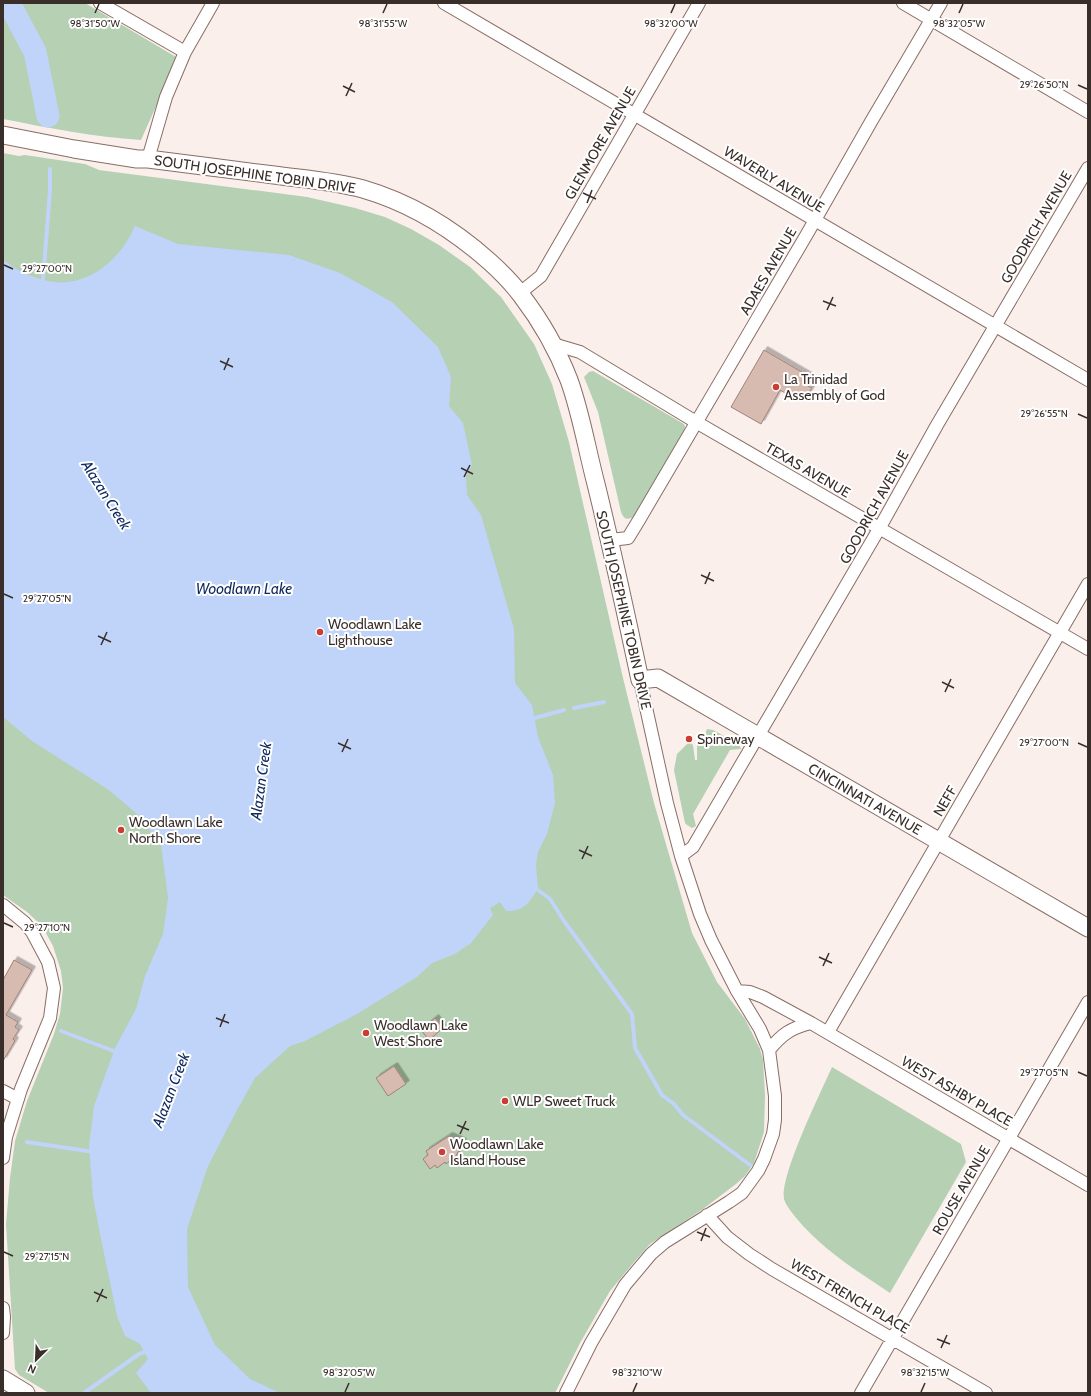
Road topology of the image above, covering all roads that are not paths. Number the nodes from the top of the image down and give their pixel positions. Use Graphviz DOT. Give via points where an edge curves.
graph roads {
  1 [pos="100,3"];
  2 [pos="213,3"];
  3 [pos="444,3"];
  4 [pos="699,3"];
  5 [pos="903,3"];
  6 [pos="941,3"];
  7 [pos="932,20"];
  8 [pos="185,52"];
  9 [pos="1088,112"];
  10 [pos="634,113"];
  11 [pos="5,135"];
  12 [pos="142,159"];
  13 [pos="1088,168"];
  14 [pos="815,221"];
  15 [pos="520,293"];
  16 [pos="996,325"];
  17 [pos="553,344"];
  18 [pos="1088,380"];
  19 [pos="696,422"];
  20 [pos="879,529"];
  21 [pos="610,540"];
  22 [pos="1088,584"];
  23 [pos="1060,633"];
  24 [pos="1088,649"];
  25 [pos="640,680"];
  26 [pos="757,736"];
  27 [pos="939,842"];
  28 [pos="681,856"];
  29 [pos="3,906"];
  30 [pos="1088,928"];
  31 [pos="737,991"];
  32 [pos="1088,1002"];
  33 [pos="811,1023"];
  34 [pos="828,1032"];
  35 [pos="769,1050"];
  36 [pos="3,1091"];
  37 [pos="18,1099"];
  38 [pos="1008,1138"];
  39 [pos="3,1158"];
  40 [pos="1088,1185"];
  41 [pos="707,1215"];
  42 [pos="3,1308"];
  43 [pos="3,1333"];
  44 [pos="893,1338"];
  45 [pos="8,1385"];
  46 [pos="26,1393"];
  47 [pos="566,1393"];
  48 [pos="861,1393"];
  49 [pos="986,1393"];
  1 -- 8 [label="street"];
  2 -- 8 [label="street"];
  3 -- 10 [label="street, WAVERLY AVENUE"];
  4 -- 10 [label="street, GLENMORE AVENUE"];
  5 -- 7 [label="street"];
  6 -- 7 [label="street, ADAES AVENUE"];
  7 -- 9 [label="street"];
  7 -- 14 [label="street, ADAES AVENUE"];
  8 -- 12 [label="street"];
  10 -- 14 [label="street, WAVERLY AVENUE"];
  10 -- 15 [label="street, GLENMORE AVENUE" via="541,276"];
  11 -- 12 [label="street, SOUTH JOSEPHINE TOBIN DRIVE"];
  12 -- 15 [label="street, SOUTH JOSEPHINE TOBIN DRIVE" via="332,182 392,199 422,212 472,246"];
  13 -- 16 [label="street, GOODRICH AVENUE"];
  14 -- 16 [label="street, WAVERLY AVENUE"];
  14 -- 19 [label="street, ADAES AVENUE"];
  15 -- 17 [label="street, SOUTH JOSEPHINE TOBIN DRIVE"];
  16 -- 18 [label="street, WAVERLY AVENUE"];
  16 -- 20 [label="street, GOODRICH AVENUE"];
  17 -- 19 [label="street, TEXAS AVENUE" via="580,352"];
  17 -- 21 [label="street, SOUTH JOSEPHINE TOBIN DRIVE" via="569,382"];
  19 -- 20 [label="street, TEXAS AVENUE"];
  19 -- 21 [label="street, ADAES AVENUE" via="628,538"];
  20 -- 23 [label="street, TEXAS AVENUE"];
  20 -- 26 [label="street, GOODRICH AVENUE"];
  21 -- 25 [label="street, SOUTH JOSEPHINE TOBIN DRIVE"];
  22 -- 23 [label="street, NEFF"];
  23 -- 24 [label="street, TEXAS AVENUE"];
  23 -- 27 [label="street, NEFF"];
  25 -- 26 [label="street, CINCINNATI AVENUE" via="658,678"];
  25 -- 28 [label="street, SOUTH JOSEPHINE TOBIN DRIVE"];
  26 -- 27 [label="street, CINCINNATI AVENUE"];
  26 -- 28 [label="street, GOODRICH AVENUE" via="693,848"];
  27 -- 30 [label="street, CINCINNATI AVENUE"];
  27 -- 34 [label="street, NEFF"];
  28 -- 31 [label="street, SOUTH JOSEPHINE TOBIN DRIVE" via="700,914"];
  29 -- 37 [label="street" via="25,923 32,932 48,962 54,988 50,1018"];
  31 -- 33 [label="street, WEST ASHBY PLACE" via="763,997"];
  31 -- 35 [label="street, SOUTH JOSEPHINE TOBIN DRIVE" via="760,1029"];
  32 -- 38 [label="street, ROUSE AVENUE"];
  33 -- 34 [label="street, WEST ASHBY PLACE"];
  33 -- 35 [label="street" via="787,1031"];
  34 -- 38 [label="street, WEST ASHBY PLACE"];
  35 -- 41 [label="street, SOUTH JOSEPHINE TOBIN DRIVE" via="776,1096 775,1120 769,1147 758,1171 742,1192"];
  36 -- 37 [label="street"];
  37 -- 39 [label="street" via="6,1137"];
  38 -- 40 [label="street, WEST ASHBY PLACE"];
  38 -- 44 [label="street, ROUSE AVENUE"];
  41 -- 44 [label="street, WEST FRENCH PLACE" via="727,1237 749,1254"];
  41 -- 47 [label="street, SOUTH JOSEPHINE TOBIN DRIVE" via="665,1242 640,1266 625,1285 594,1336"];
  42 -- 43 [label="street"];
  44 -- 48 [label="street, ROUSE AVENUE"];
  44 -- 49 [label="street, WEST FRENCH PLACE"];
  45 -- 46 [label="street"];
}
